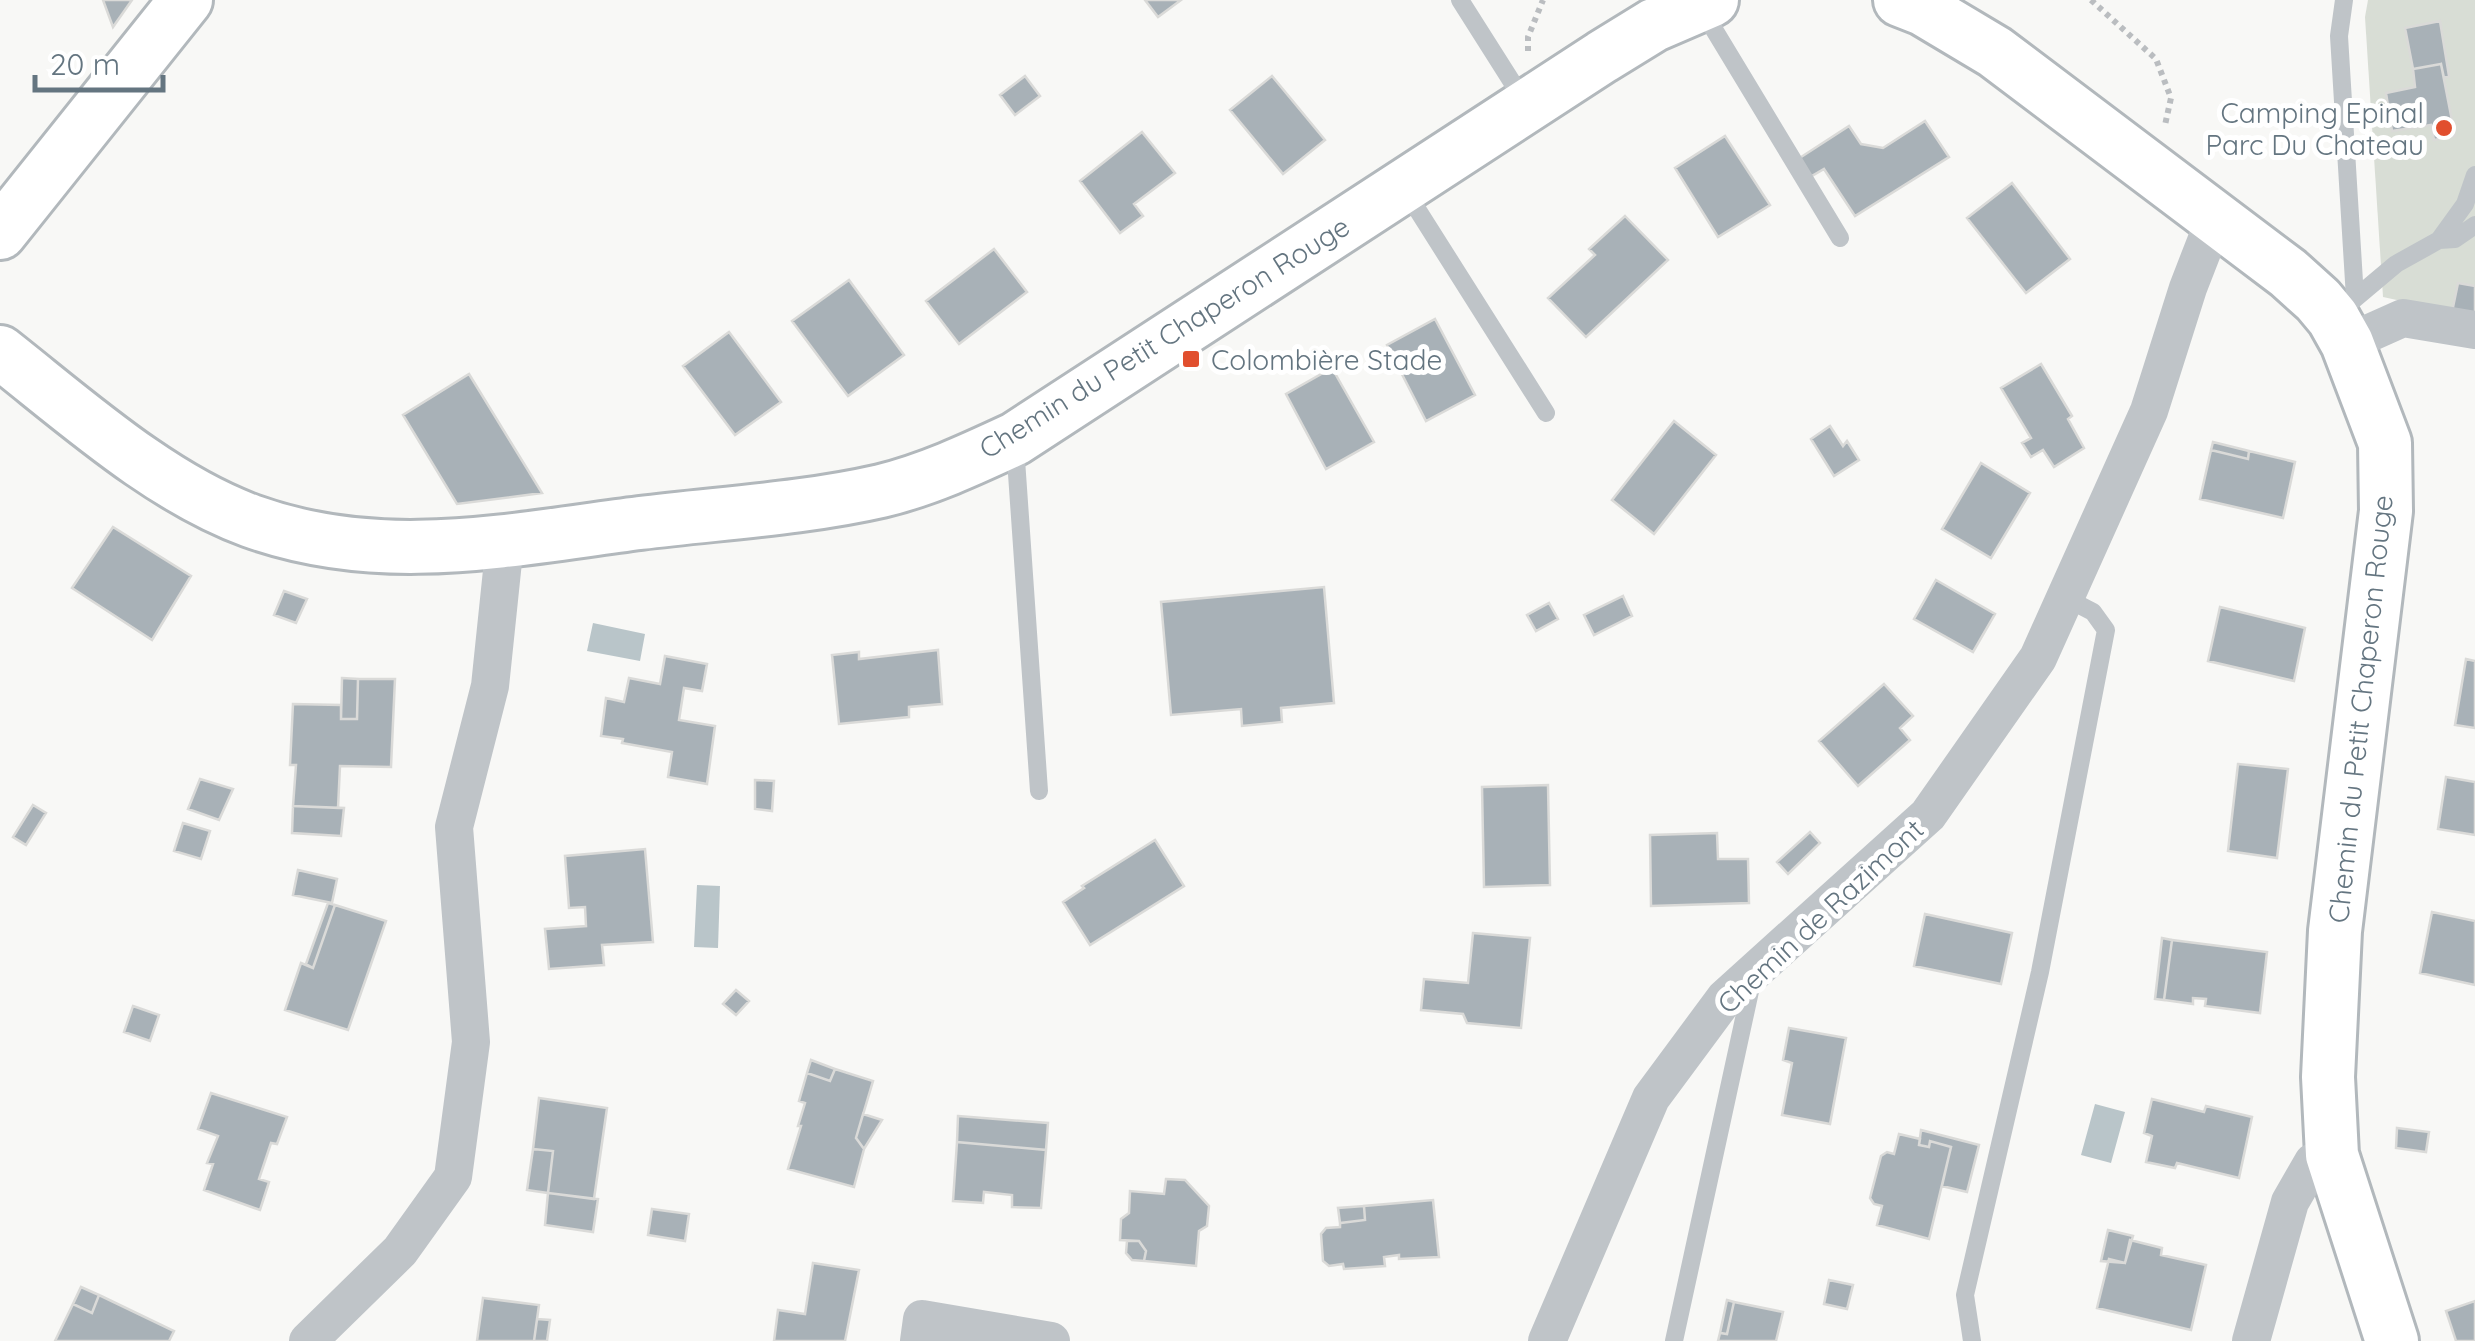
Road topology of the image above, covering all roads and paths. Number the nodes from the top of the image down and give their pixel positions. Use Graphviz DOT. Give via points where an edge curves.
graph roads {
  1 [pos="186,0"];
  2 [pos="1460,0"];
  3 [pos="1900,0"];
  4 [pos="2091,0"];
  5 [pos="2344,0"];
  6 [pos="1705,2"];
  7 [pos="1528,106"];
  8 [pos="2146,166"];
  9 [pos="2475,175"];
  10 [pos="1402,186"];
  11 [pos="2220,221"];
  12 [pos="2475,225"];
  13 [pos="0,233"];
  14 [pos="1840,238"];
  15 [pos="2440,240"];
  16 [pos="2345,320"];
  17 [pos="2475,330"];
  18 [pos="0,352"];
  19 [pos="1546,413"];
  20 [pos="1015,439"];
  21 [pos="505,542"];
  22 [pos="2066,598"];
  23 [pos="1039,791"];
  24 [pos="1754,972"];
  25 [pos="2332,1155"];
  26 [pos="308,1341"];
  27 [pos="919,1341"];
  28 [pos="1050,1341"];
  29 [pos="1548,1341"];
  30 [pos="1674,1341"];
  31 [pos="1972,1341"];
  32 [pos="2251,1341"];
  33 [pos="2392,1341"];
  1 -- 13 [label="street"];
  2 -- 7 [label="lane"];
  3 -- 8 [label="street, Chemin du Petit Chaperon Rouge" via="1995,52"];
  4 -- 8 [label="path" via="2156,59 2171,98 2161,142"];
  5 -- 16 [label="lane" via="2338,36"];
  6 -- 7 [label="street, Chemin du Petit Chaperon Rouge" via="1654,24"];
  6 -- 14 [label="lane"];
  7 -- 10 [label="street, Chemin du Petit Chaperon Rouge"];
  8 -- 11 [label="street, Chemin du Petit Chaperon Rouge"];
  9 -- 15 [label="lane"];
  10 -- 19 [label="lane"];
  10 -- 20 [label="street, Chemin du Petit Chaperon Rouge"];
  11 -- 16 [label="street, Chemin du Petit Chaperon Rouge"];
  11 -- 22 [label="street, Chemin de Razimont" via="2206,239 2149,411"];
  12 -- 15 [label="lane"];
  15 -- 16 [label="lane" via="2380,274"];
  16 -- 17 [label="street" via="2404,318"];
  16 -- 25 [label="street, Chemin du Petit Chaperon Rouge" via="2384,443 2386,511 2335,932 2328,1078"];
  18 -- 21 [label="street, Chemin du Petit Chaperon Rouge" via="164,476 247,520 371,548"];
  20 -- 21 [label="street, Chemin du Petit Chaperon Rouge" via="882,490"];
  20 -- 23 [label="lane"];
  21 -- 26 [label="street" via="490,686 454,827 471,1042 452,1177 400,1252"];
  22 -- 24 [label="street, Chemin de Razimont" via="2038,658 1928,815"];
  22 -- 31 [label="lane" via="2093,612 2106,630 2040,972 1964,1295"];
  24 -- 29 [label="street, Chemin de Razimont" via="1725,998 1651,1098"];
  24 -- 30 [label="lane"];
  25 -- 32 [label="street" via="2313,1162 2290,1202"];
  25 -- 33 [label="street, Chemin du Petit Chaperon Rouge"];
  27 -- 28 [label="street" via="922,1319"];
}
